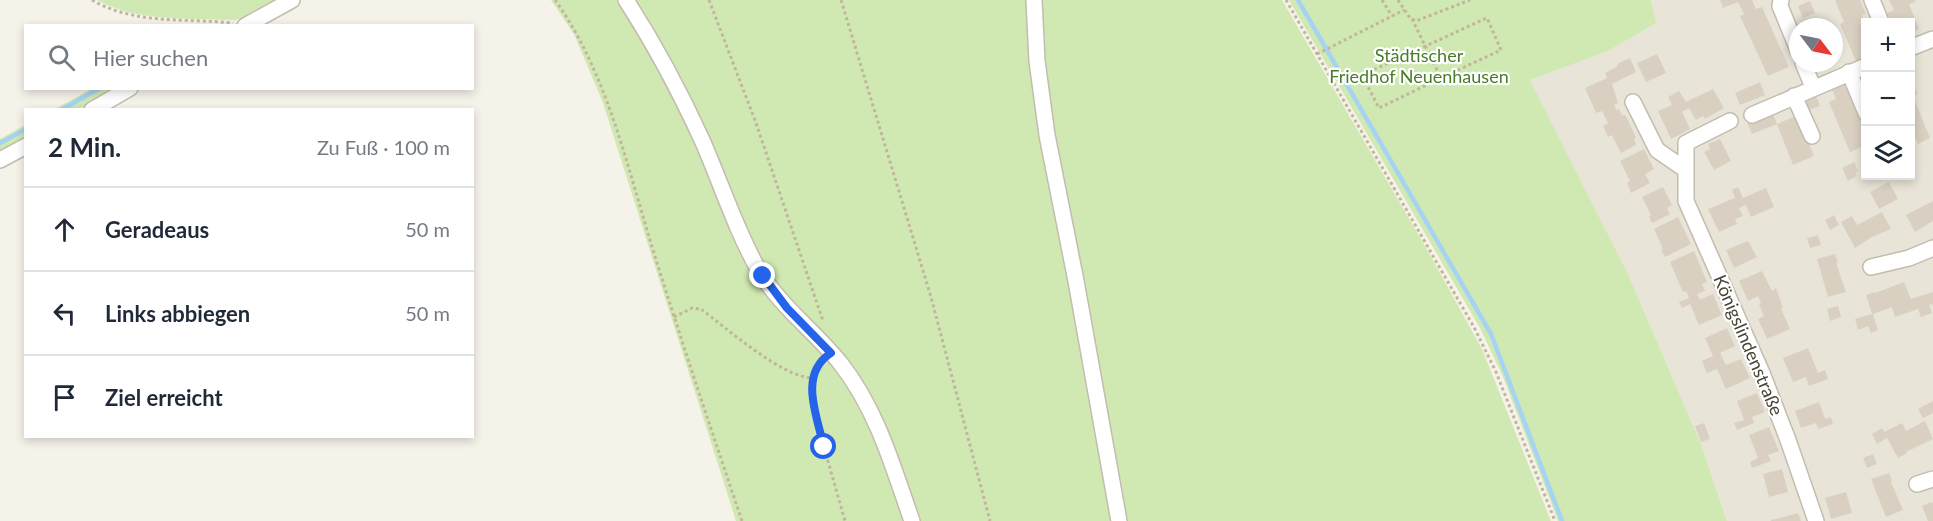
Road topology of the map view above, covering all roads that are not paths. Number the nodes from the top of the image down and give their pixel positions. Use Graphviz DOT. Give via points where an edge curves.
graph roads {
  1 [pos="292,0"];
  2 [pos="627,0"];
  3 [pos="1034,0"];
  4 [pos="1781,0"];
  5 [pos="1872,0"];
  6 [pos="1879,18"];
  7 [pos="249,24"];
  8 [pos="1789,28"];
  9 [pos="1933,39"];
  10 [pos="1915,46"];
  11 [pos="1861,68"];
  12 [pos="1807,72"];
  13 [pos="1849,72"];
  14 [pos="1813,87"];
  15 [pos="127,90"];
  16 [pos="1794,96"];
  17 [pos="1861,101"];
  18 [pos="1633,102"];
  19 [pos="95,108"];
  20 [pos="1752,115"];
  21 [pos="1730,121"];
  22 [pos="1812,136"];
  23 [pos="24,147"];
  24 [pos="0,160"];
  25 [pos="1686,170"];
  26 [pos="1933,248"];
  27 [pos="1871,267"];
  28 [pos="1933,478"];
  29 [pos="1917,484"];
  30 [pos="912,521"];
  31 [pos="1119,521"];
  32 [pos="1816,521"];
  1 -- 7 [label="street"];
  2 -- 30 [label="street" via="689,112 763,276 852,378 869,406"];
  3 -- 31 [label="street" via="1047,135"];
  4 -- 8 [label="street"];
  5 -- 6 [label="street"];
  9 -- 10 [label="street"];
  11 -- 13 [label="street"];
  12 -- 14 [label="street"];
  13 -- 14 [label="street"];
  13 -- 17 [label="street"];
  14 -- 16 [label="street"];
  15 -- 19 [label="street"];
  16 -- 20 [label="street"];
  16 -- 22 [label="street"];
  18 -- 25 [label="street" via="1657,150"];
  21 -- 25 [label="street, Königslindenstraße" via="1686,143"];
  23 -- 24 [label="street"];
  25 -- 32 [label="street, Königslindenstraße" via="1686,201 1762,373"];
  26 -- 27 [label="street"];
  28 -- 29 [label="street"];
}
